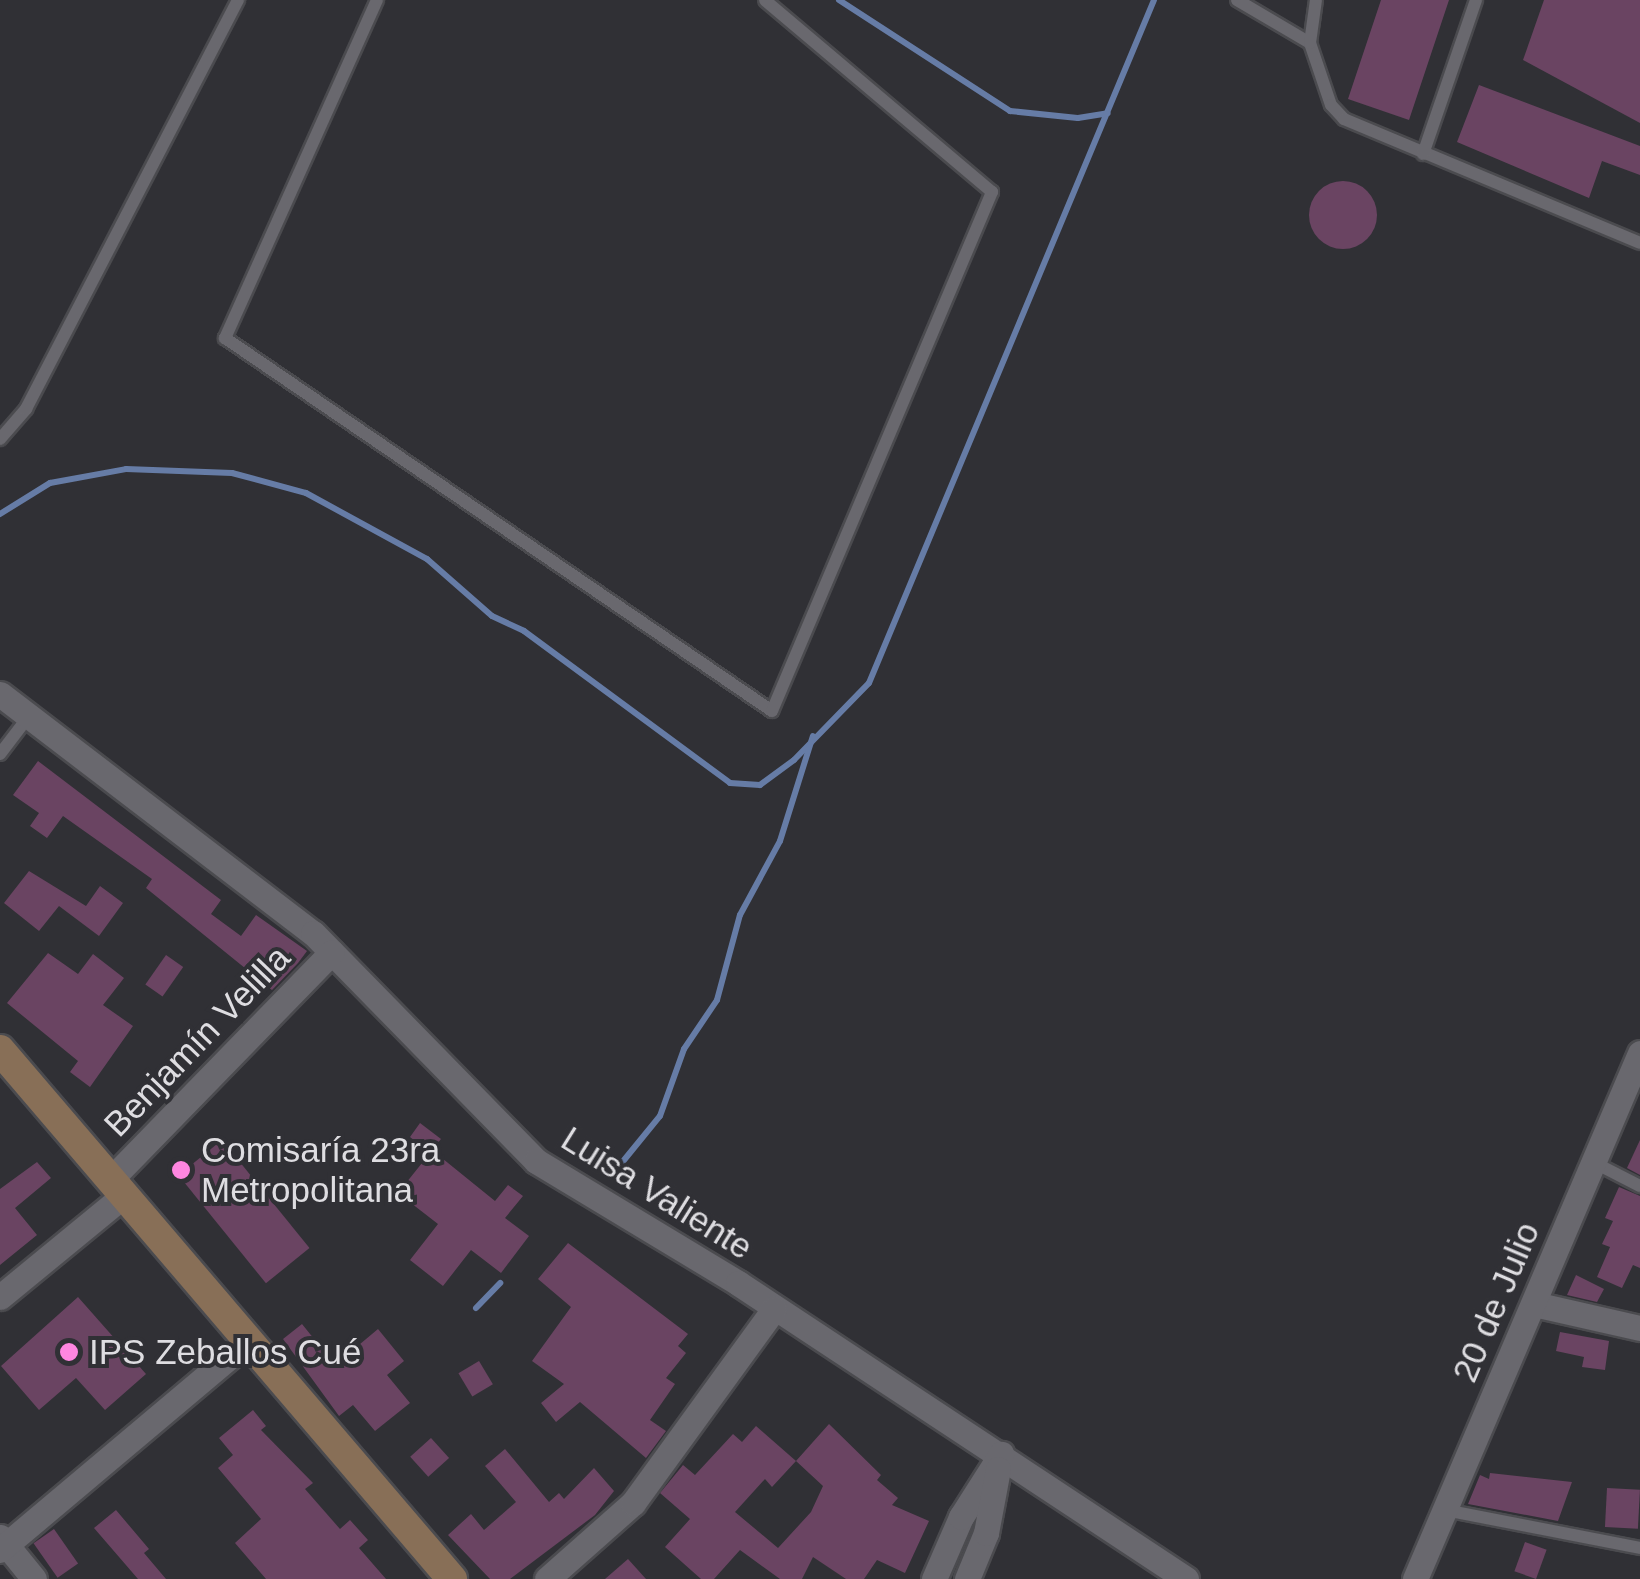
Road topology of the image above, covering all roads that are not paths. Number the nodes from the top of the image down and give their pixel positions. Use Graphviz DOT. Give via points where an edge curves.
graph roads {
  1 [pos="238,0"];
  2 [pos="377,0"];
  3 [pos="766,0"];
  4 [pos="1237,0"];
  5 [pos="1316,0"];
  6 [pos="1476,0"];
  7 [pos="1310,42"];
  8 [pos="1424,154"];
  9 [pos="1640,242"];
  10 [pos="0,440"];
  11 [pos="0,694"];
  12 [pos="29,716"];
  13 [pos="0,754"];
  14 [pos="332,952"];
  15 [pos="0,1050"];
  16 [pos="1640,1052"];
  17 [pos="1593,1162"];
  18 [pos="118,1186"];
  19 [pos="1640,1186"];
  20 [pos="0,1297"];
  21 [pos="1534,1304"];
  22 [pos="774,1309"];
  23 [pos="1640,1328"];
  24 [pos="249,1340"];
  25 [pos="1001,1454"];
  26 [pos="1445,1510"];
  27 [pos="2,1544"];
  28 [pos="1640,1548"];
  29 [pos="34,1579"];
  30 [pos="452,1579"];
  31 [pos="547,1579"];
  32 [pos="934,1579"];
  33 [pos="967,1579"];
  34 [pos="1186,1579"];
  35 [pos="1415,1579"];
  1 -- 10 [label="lane" via="26,408"];
  2 -- 3 [label="lane" via="226,338 772,712 992,192"];
  4 -- 7 [label="lane"];
  5 -- 7 [label="lane"];
  6 -- 8 [label="lane"];
  7 -- 8 [label="lane" via="1331,105 1344,119"];
  8 -- 9 [label="lane"];
  11 -- 12 [label="street, Luisa Valiente"];
  12 -- 13 [label="lane"];
  12 -- 14 [label="street, Luisa Valiente"];
  14 -- 18 [label="street, Benjamín Velilla"];
  14 -- 22 [label="street, Luisa Valiente" via="536,1161"];
  15 -- 18 [label="street"];
  16 -- 17 [label="street, 20 de Julio"];
  17 -- 19 [label="lane"];
  17 -- 21 [label="street, 20 de Julio"];
  18 -- 20 [label="street, Benjamín Velilla"];
  18 -- 24 [label="street"];
  21 -- 23 [label="street"];
  21 -- 26 [label="street, 20 de Julio"];
  22 -- 25 [label="street, Luisa Valiente"];
  22 -- 31 [label="street" via="633,1502"];
  24 -- 27 [label="street"];
  24 -- 30 [label="street"];
  25 -- 32 [label="street" via="960,1517"];
  25 -- 33 [label="street" via="986,1533"];
  25 -- 34 [label="street, Luisa Valiente"];
  26 -- 28 [label="lane"];
  26 -- 35 [label="street, 20 de Julio"];
  27 -- 29 [label="street"];
}
